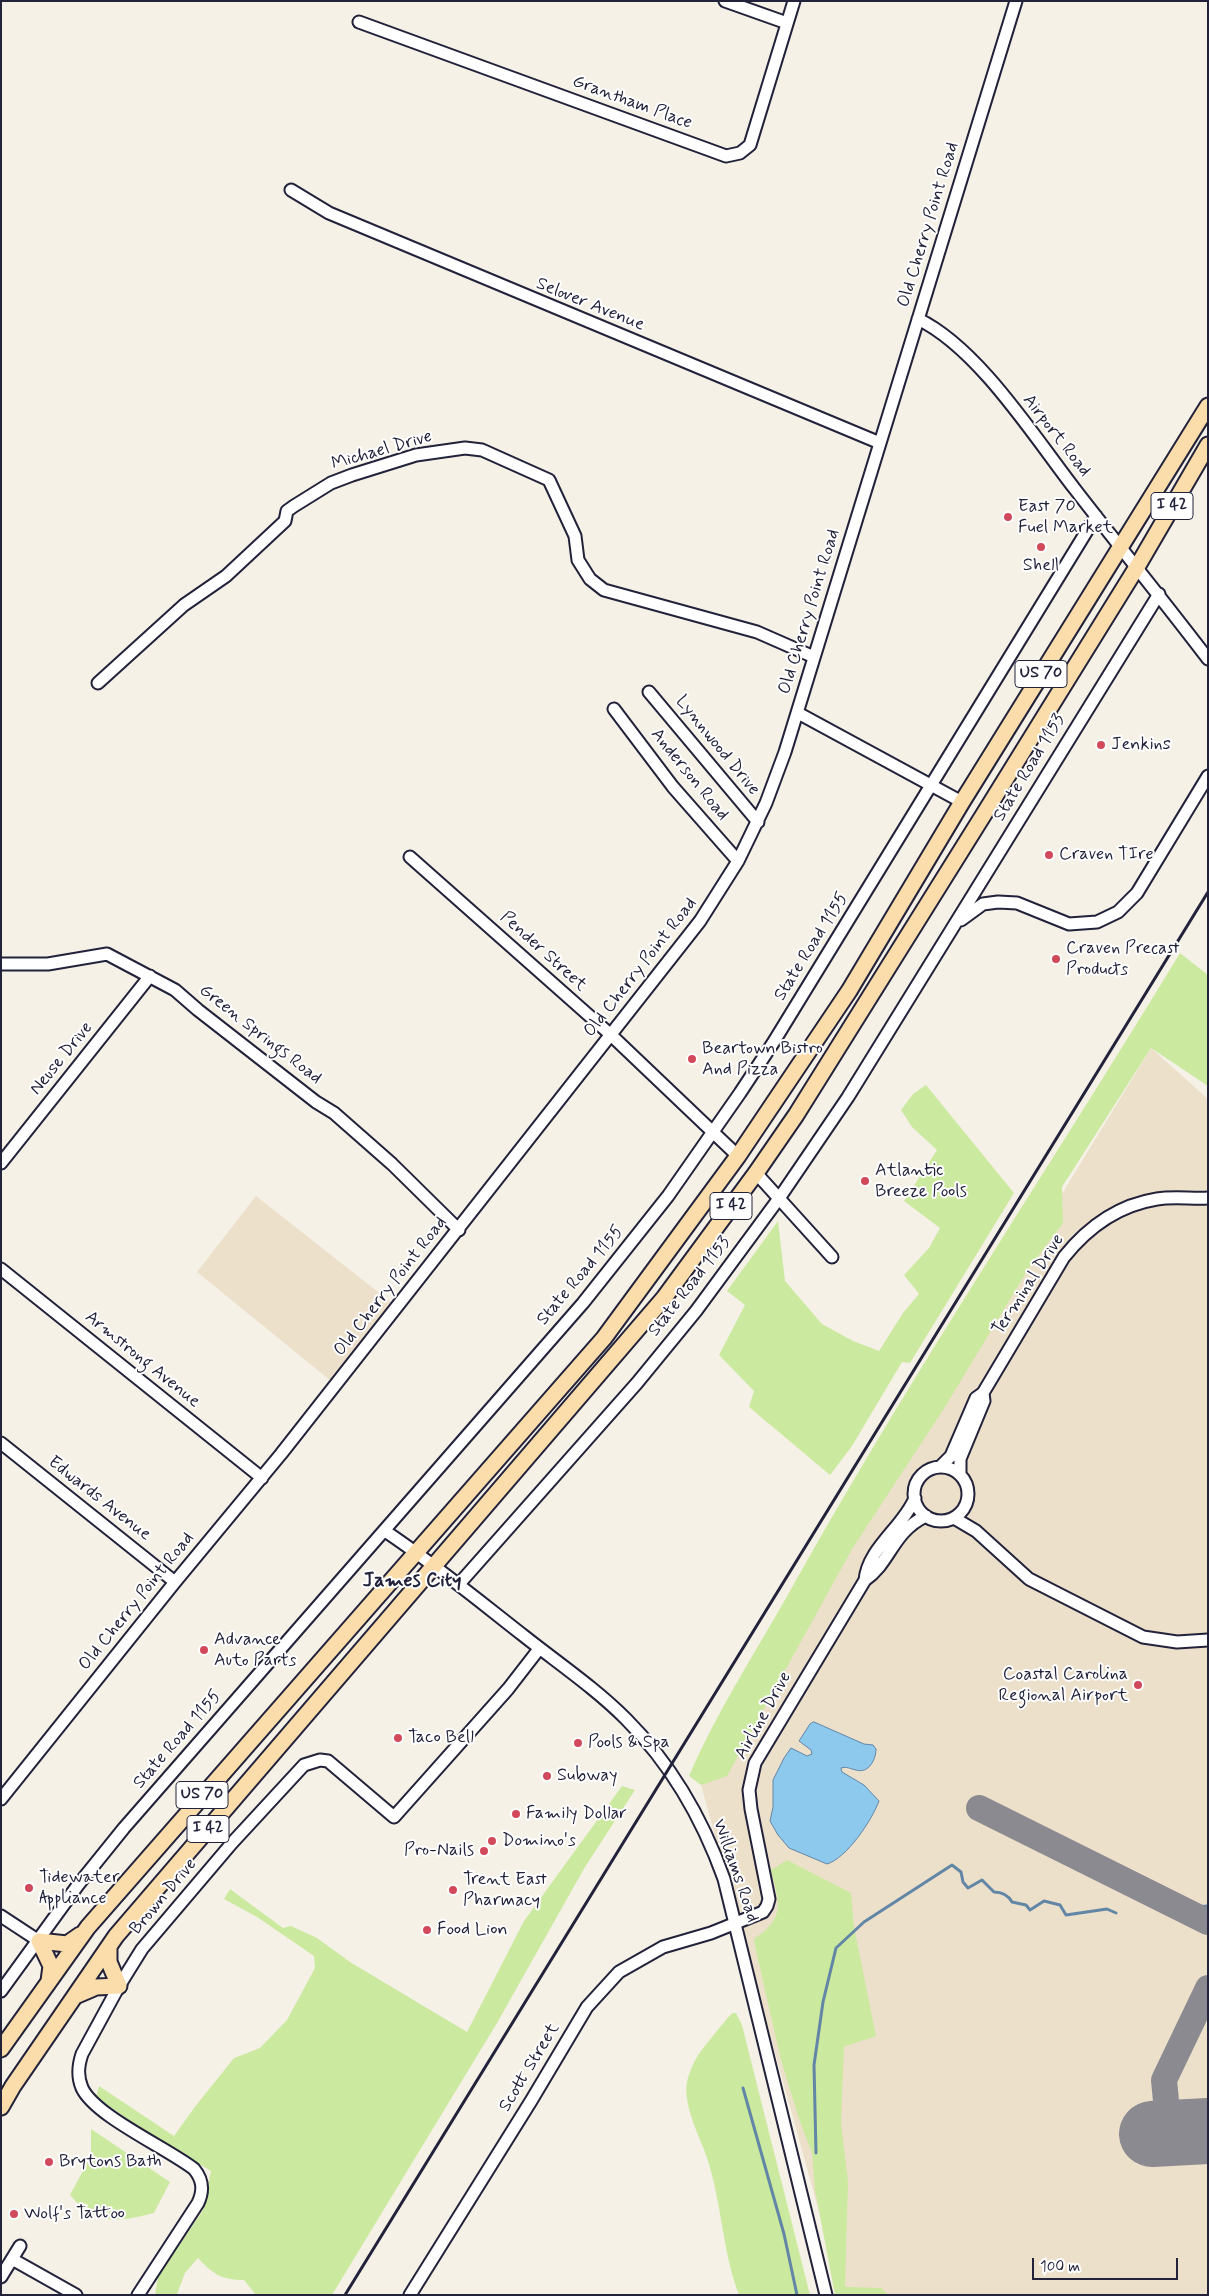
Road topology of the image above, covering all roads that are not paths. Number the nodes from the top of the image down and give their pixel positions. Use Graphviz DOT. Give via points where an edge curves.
graph roads {
  1 [pos="725,1"];
  2 [pos="794,1"];
  3 [pos="1016,1"];
  4 [pos="359,22"];
  5 [pos="787,23"];
  6 [pos="291,190"];
  7 [pos="918,319"];
  8 [pos="1208,406"];
  9 [pos="880,443"];
  10 [pos="1208,445"];
  11 [pos="1096,516"];
  12 [pos="1120,545"];
  13 [pos="1137,567"];
  14 [pos="1159,594"];
  15 [pos="814,657"];
  16 [pos="1208,658"];
  17 [pos="98,683"];
  18 [pos="650,692"];
  19 [pos="614,709"];
  20 [pos="798,713"];
  21 [pos="1208,776"];
  22 [pos="931,785"];
  23 [pos="962,802"];
  24 [pos="758,822"];
  25 [pos="410,857"];
  26 [pos="738,861"];
  27 [pos="948,935"];
  28 [pos="1,964"];
  29 [pos="150,976"];
  30 [pos="611,1036"];
  31 [pos="714,1131"];
  32 [pos="738,1156"];
  33 [pos="1,1164"];
  34 [pos="756,1173"];
  35 [pos="780,1198"];
  36 [pos="1208,1198"];
  37 [pos="459,1230"];
  38 [pos="832,1257"];
  39 [pos="1,1269"];
  40 [pos="983,1393"];
  41 [pos="1,1443"];
  42 [pos="940,1467"];
  43 [pos="960,1475"];
  44 [pos="262,1478"];
  45 [pos="914,1498"];
  46 [pos="926,1516"];
  47 [pos="954,1518"];
  48 [pos="385,1531"];
  49 [pos="416,1552"];
  50 [pos="436,1566"];
  51 [pos="865,1580"];
  52 [pos="175,1582"];
  53 [pos="459,1584"];
  54 [pos="1208,1640"];
  55 [pos="539,1648"];
  56 [pos="1,1799"];
  57 [pos="1,1916"];
  58 [pos="735,1922"];
  59 [pos="88,1927"];
  60 [pos="39,1941"];
  61 [pos="108,1946"];
  62 [pos="48,1984"];
  63 [pos="119,1986"];
  64 [pos="1,1992"];
  65 [pos="74,1996"];
  66 [pos="1,2049"];
  67 [pos="1,2107"];
  68 [pos="20,2246"];
  69 [pos="12,2260"];
  70 [pos="1,2277"];
  71 [pos="76,2295"];
  72 [pos="138,2295"];
  73 [pos="410,2295"];
  74 [pos="826,2295"];
  1 -- 5 [label="street"];
  2 -- 5 [label="street, Grantham Place"];
  3 -- 7 [label="street, Old Cherry Point Road"];
  4 -- 5 [label="street, Grantham Place" via="726,156 740,153 750,145"];
  6 -- 9 [label="street, Selover Avenue" via="329,213"];
  7 -- 9 [label="street, Old Cherry Point Road"];
  7 -- 11 [label="street, Airport Road" via="941,331 968,355"];
  8 -- 12 [label="highway, US 70"];
  9 -- 15 [label="street, Old Cherry Point Road"];
  10 -- 13 [label="highway, I 42"];
  11 -- 12 [label="street, Airport Road"];
  11 -- 22 [label="street, State Road 1155"];
  12 -- 13 [label="street, Airport Road"];
  12 -- 23 [label="highway, US 70"];
  13 -- 14 [label="street, Airport Road"];
  13 -- 34 [label="highway, I 42" via="796,1115"];
  14 -- 16 [label="street, Airport Road"];
  14 -- 27 [label="street, State Road 1153"];
  15 -- 17 [label="street, Michael Drive" via="757,632 604,590 590,579 578,560 575,536 549,480 482,450 465,448 416,455 352,475 331,483 294,506 287,511 284,521 226,576 184,605"];
  15 -- 20 [label="street, Old Cherry Point Road"];
  18 -- 24 [label="street, Lynnwood Drive"];
  19 -- 26 [label="street, Anderson Road" via="673,787"];
  20 -- 22 [label="street"];
  20 -- 24 [label="street, Old Cherry Point Road"];
  21 -- 27 [label="street, State Road 1153" via="1137,893 1118,912 1097,922 1069,924 1017,903 983,904 964,916"];
  22 -- 23 [label="street"];
  22 -- 31 [label="street, State Road 1155" via="778,1035"];
  23 -- 32 [label="highway, US 70" via="849,991"];
  24 -- 26 [label="street, Old Cherry Point Road"];
  25 -- 30 [label="street, Pender Street"];
  26 -- 30 [label="street, Old Cherry Point Road" via="700,921"];
  27 -- 35 [label="street, State Road 1153" via="848,1097"];
  28 -- 29 [label="street, Green Springs Road" via="48,964 107,954"];
  29 -- 33 [label="street, Neuse Drive"];
  29 -- 37 [label="street, Green Springs Road" via="175,990 334,1113"];
  30 -- 31 [label="street, Pender Street"];
  30 -- 37 [label="street, Old Cherry Point Road"];
  31 -- 32 [label="street, Pender Street"];
  31 -- 48 [label="street, State Road 1155" via="595,1288"];
  32 -- 49 [label="highway, US 70" via="604,1338"];
  34 -- 35 [label="street"];
  34 -- 50 [label="highway, I 42" via="664,1298"];
  35 -- 38 [label="street"];
  35 -- 53 [label="street, State Road 1153" via="643,1376"];
  36 -- 40 [label="street, Terminal Drive" via="1158,1199 1135,1204 1089,1230 1064,1257"];
  37 -- 44 [label="street, Old Cherry Point Road"];
  39 -- 44 [label="street, Armstrong Avenue"];
  40 -- 42 [label="street, Terminal Drive" via="976,1398 951,1456"];
  40 -- 43 [label="street, Terminal Drive" via="984,1401 960,1459"];
  41 -- 52 [label="street, Edwards Avenue"];
  42 -- 43 [label="street"];
  42 -- 45 [label="street, Terminal Drive" via="923,1473 914,1489"];
  43 -- 47 [label="street, Terminal Drive" via="965,1481 968,1497 966,1505"];
  44 -- 52 [label="street, Old Cherry Point Road"];
  45 -- 46 [label="street"];
  45 -- 51 [label="street, Terminal Drive" via="910,1511 866,1570"];
  46 -- 47 [label="street" via="940,1521"];
  46 -- 51 [label="street" via="907,1528 873,1575"];
  47 -- 54 [label="street" via="976,1531 1029,1579 1143,1638 1177,1642"];
  48 -- 49 [label="street, Williams Road"];
  48 -- 60 [label="street, State Road 1155" via="124,1828"];
  49 -- 50 [label="street, Williams Road"];
  49 -- 59 [label="highway, US 70"];
  50 -- 53 [label="street, Williams Road"];
  50 -- 61 [label="highway, I 42"];
  51 -- 58 [label="street, Airline Drive" via="755,1763 750,1799 769,1898 763,1912"];
  52 -- 56 [label="street, Old Cherry Point Road"];
  53 -- 55 [label="street, Williams Road"];
  55 -- 58 [label="street, Williams Road" via="627,1720 684,1792 714,1852"];
  55 -- 63 [label="street, Brown Drive" via="508,1689 394,1817 328,1761 304,1765 142,1949"];
  57 -- 60 [label="street"];
  58 -- 73 [label="street, Scott Street" via="711,1933 663,1947 619,1972 586,2007"];
  58 -- 74 [label="street, Williams Road"];
  59 -- 60 [label="highway" via="67,1944"];
  59 -- 62 [label="highway, US 70"];
  60 -- 62 [label="highway" via="51,1966"];
  60 -- 64 [label="street, State Road 1155"];
  61 -- 63 [label="highway" via="109,1962"];
  61 -- 65 [label="highway, I 42"];
  62 -- 66 [label="highway, US 70"];
  63 -- 65 [label="highway" via="96,1987"];
  63 -- 72 [label="street, Brown Drive" via="82,2054 78,2066 82,2089 98,2107 194,2169 202,2189 198,2203"];
  65 -- 67 [label="highway, I 42"];
  68 -- 69 [label="street"];
  69 -- 70 [label="street"];
  69 -- 71 [label="street"];
}
